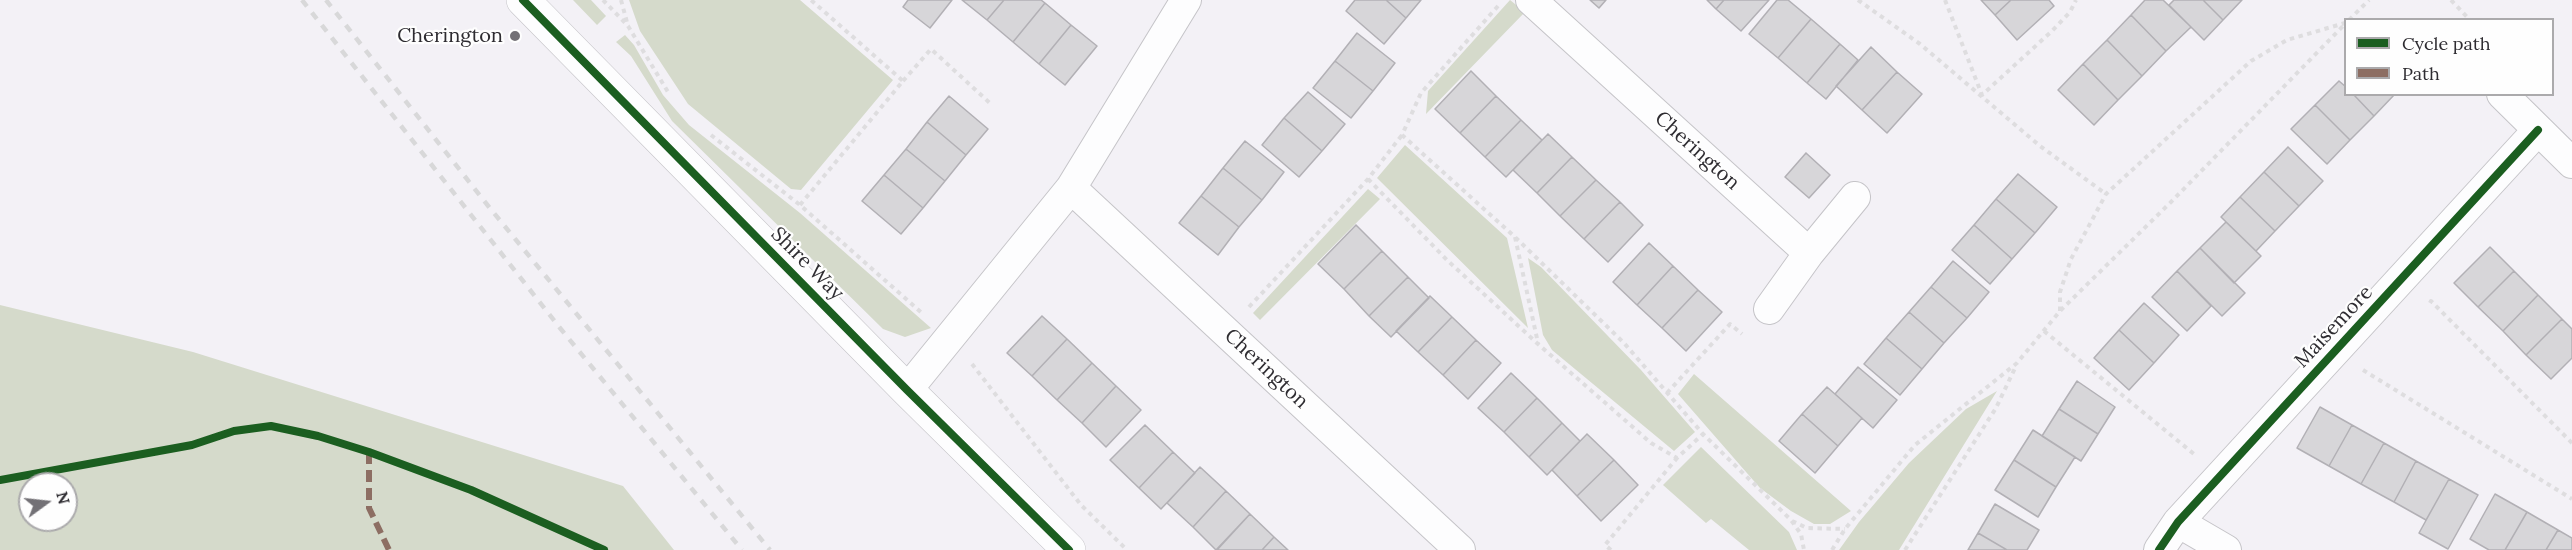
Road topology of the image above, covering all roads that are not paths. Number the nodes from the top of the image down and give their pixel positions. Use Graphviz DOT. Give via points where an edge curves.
graph roads {
  1 [pos="523,0"];
  2 [pos="1186,0"];
  3 [pos="1531,0"];
  4 [pos="2504,96"];
  5 [pos="2538,130"];
  6 [pos="2572,163"];
  7 [pos="1071,188"];
  8 [pos="1855,197"];
  9 [pos="1809,253"];
  10 [pos="1769,309"];
  11 [pos="907,390"];
  12 [pos="2178,522"];
  13 [pos="1069,550"];
  14 [pos="1460,550"];
  15 [pos="2159,550"];
  16 [pos="2226,550"];
  1 -- 11 [label="street, Shire Way"];
  2 -- 7 [label="street"];
  3 -- 9 [label="street, Cherington"];
  4 -- 5 [label="street"];
  5 -- 6 [label="street"];
  5 -- 12 [label="street, Maisemore"];
  7 -- 11 [label="street"];
  7 -- 14 [label="street, Cherington"];
  8 -- 9 [label="street"];
  9 -- 10 [label="street"];
  11 -- 13 [label="street, Shire Way"];
  12 -- 15 [label="street, Maisemore"];
  12 -- 16 [label="street"];
}
